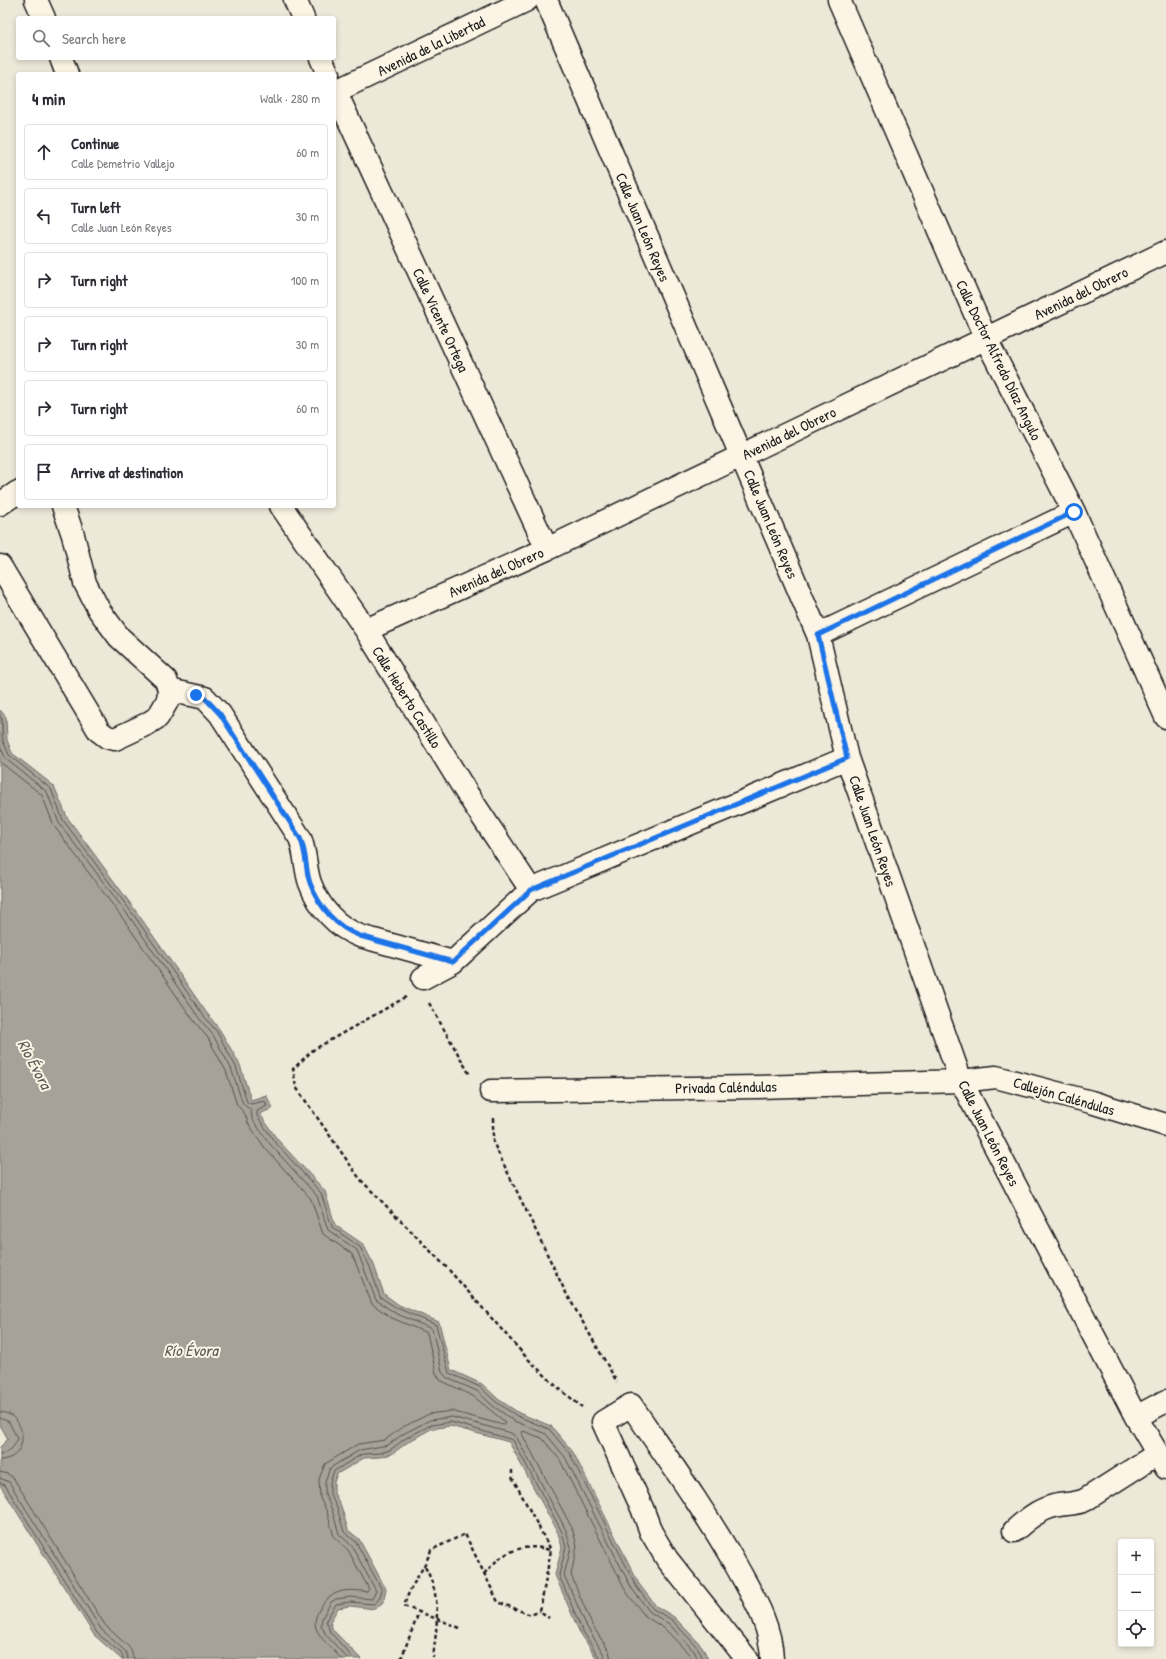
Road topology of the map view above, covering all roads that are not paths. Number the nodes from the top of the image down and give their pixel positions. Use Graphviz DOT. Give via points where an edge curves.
graph roads {
  1 [pos="36,0"];
  2 [pos="295,0"];
  3 [pos="527,0"];
  4 [pos="546,0"];
  5 [pos="839,0"];
  6 [pos="43,16"];
  7 [pos="302,16"];
  8 [pos="62,60"];
  9 [pos="322,60"];
  10 [pos="66,72"];
  11 [pos="327,72"];
  12 [pos="336,85"];
  13 [pos="336,92"];
  14 [pos="1166,252"];
  15 [pos="986,339"];
  16 [pos="742,455"];
  17 [pos="16,493"];
  18 [pos="0,504"];
  19 [pos="64,508"];
  20 [pos="282,508"];
  21 [pos="1074,512"];
  22 [pos="547,549"];
  23 [pos="0,566"];
  24 [pos="366,630"];
  25 [pos="818,635"];
  26 [pos="170,690"];
  27 [pos="1166,717"];
  28 [pos="847,758"];
  29 [pos="531,890"];
  30 [pos="453,962"];
  31 [pos="422,983"];
  32 [pos="961,1081"];
  33 [pos="491,1091"];
  34 [pos="1166,1125"];
  35 [pos="1166,1401"];
  36 [pos="1136,1417"];
  37 [pos="1162,1461"];
  38 [pos="1014,1530"];
  39 [pos="747,1659"];
  40 [pos="772,1659"];
  1 -- 6 [label="street"];
  2 -- 7 [label="street"];
  3 -- 12 [label="street, Avenida de la Libertad"];
  4 -- 16 [label="street, Calle Juan León Reyes"];
  5 -- 15 [label="street, Calle Doctor Alfredo Díaz Angulo"];
  8 -- 10 [label="street"];
  9 -- 11 [label="street, Calle Vicente Ortega"];
  13 -- 22 [label="street, Calle Vicente Ortega"];
  14 -- 15 [label="street, Avenida del Obrero"];
  15 -- 16 [label="street, Avenida del Obrero"];
  15 -- 21 [label="street, Calle Doctor Alfredo Díaz Angulo"];
  16 -- 22 [label="street, Avenida del Obrero"];
  16 -- 25 [label="street, Calle Juan León Reyes"];
  17 -- 18 [label="street"];
  19 -- 26 [label="street" via="85,583 99,610 118,637 166,680"];
  20 -- 24 [label="street, Calle Heberto Castillo"];
  21 -- 25 [label="street"];
  21 -- 27 [label="street, Calle Doctor Alfredo Díaz Angulo"];
  22 -- 24 [label="street, Avenida del Obrero"];
  23 -- 26 [label="street" via="99,731 115,738 147,724 158,717 168,700"];
  24 -- 29 [label="street, Calle Heberto Castillo" via="468,795"];
  25 -- 28 [label="street, Calle Juan León Reyes"];
  26 -- 30 [label="street" via="205,698 220,714 300,838 305,849 310,883 333,920 346,931 360,936"];
  28 -- 29 [label="street"];
  28 -- 32 [label="street, Calle Juan León Reyes"];
  29 -- 30 [label="street"];
  30 -- 31 [label="street"];
  32 -- 33 [label="street, Privada Caléndulas"];
  32 -- 34 [label="street, Callejón Caléndulas" via="996,1077 1092,1102"];
  32 -- 36 [label="street, Calle Juan León Reyes"];
  35 -- 36 [label="street"];
  36 -- 37 [label="street, Calle Juan León Reyes"];
  37 -- 38 [label="street" via="1077,1504 1055,1505 1044,1509"];
  39 -- 40 [label="street" via="667,1559 651,1532 603,1422 631,1405 714,1526 759,1607 767,1626"];
}
